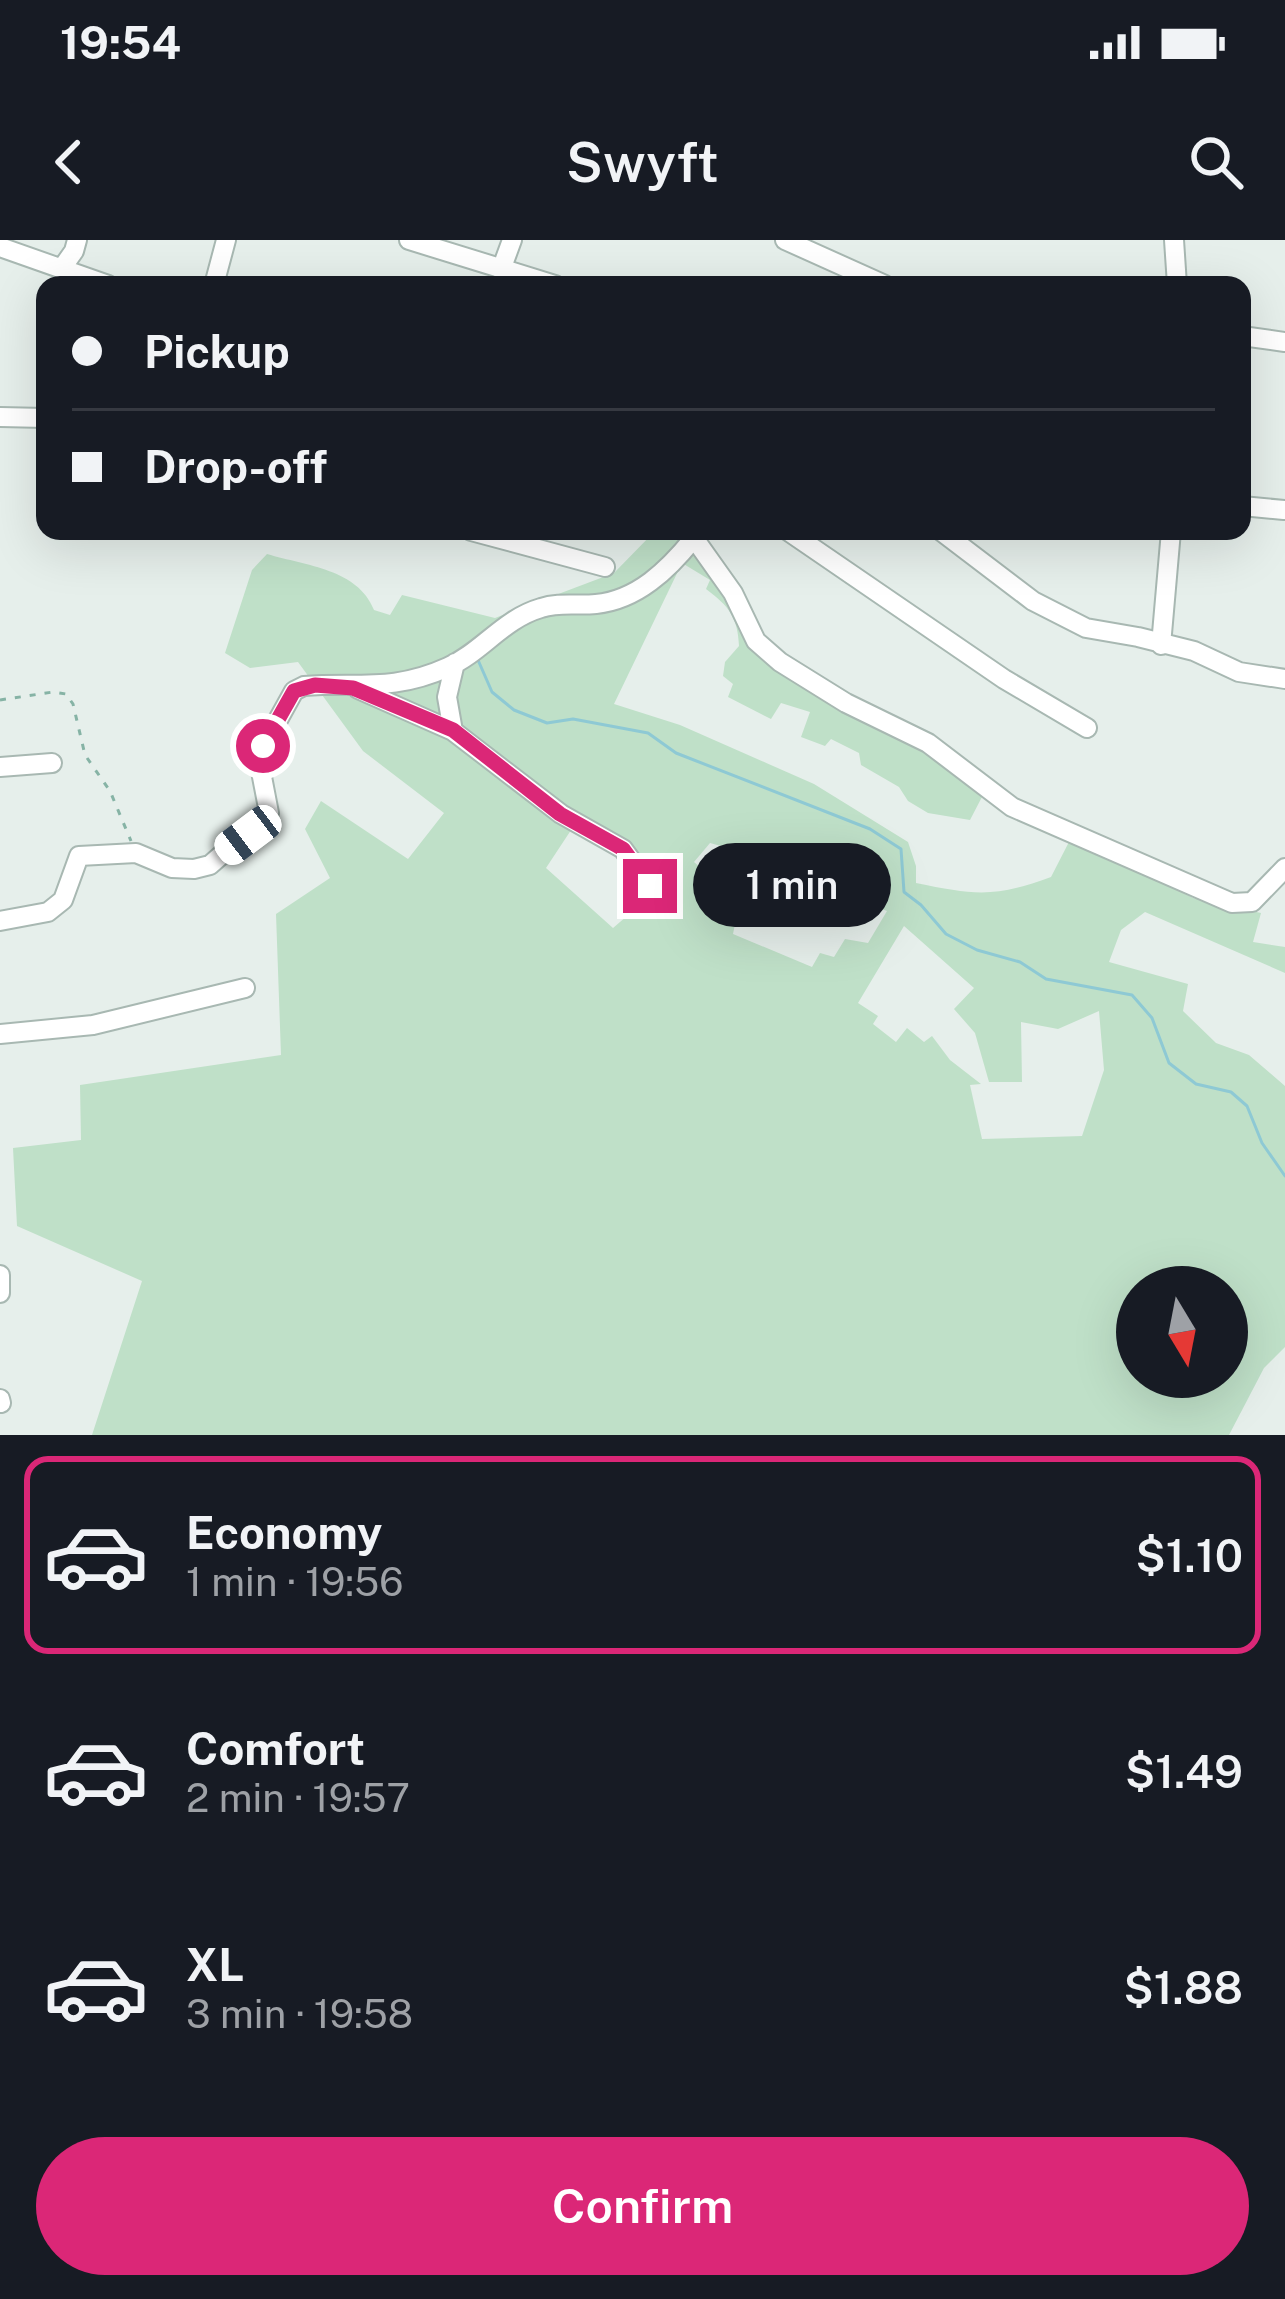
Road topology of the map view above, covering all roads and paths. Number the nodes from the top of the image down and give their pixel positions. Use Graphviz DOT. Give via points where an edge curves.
graph roads {
  1 [pos="77,240"];
  2 [pos="226,240"];
  3 [pos="409,240"];
  4 [pos="512,240"];
  5 [pos="785,240"];
  6 [pos="1174,240"];
  7 [pos="0,247"];
  8 [pos="62,268"];
  9 [pos="501,270"];
  10 [pos="84,276"];
  11 [pos="216,276"];
  12 [pos="523,276"];
  13 [pos="865,276"];
  14 [pos="1176,276"];
  15 [pos="1251,337"];
  16 [pos="1285,342"];
  17 [pos="0,417"];
  18 [pos="36,418"];
  19 [pos="1251,507"];
  20 [pos="1284,510"];
  21 [pos="504,540"];
  22 [pos="687,540"];
  23 [pos="695,540"];
  24 [pos="801,540"];
  25 [pos="953,540"];
  26 [pos="1170,540"];
  27 [pos="605,567"];
  28 [pos="1161,645"];
  29 [pos="455,663"];
  30 [pos="1285,679"];
  31 [pos="353,688"];
  32 [pos="0,700"];
  33 [pos="1087,728"];
  34 [pos="453,730"];
  35 [pos="52,763"];
  36 [pos="0,767"];
  37 [pos="136,853"];
  38 [pos="1285,868"];
  39 [pos="650,886"];
  40 [pos="0,921"];
  41 [pos="245,988"];
  42 [pos="0,1034"];
  43 [pos="0,1275"];
  44 [pos="0,1293"];
  1 -- 8 [label="street"];
  2 -- 11 [label="street"];
  3 -- 9 [label="street"];
  4 -- 9 [label="street"];
  5 -- 13 [label="street"];
  6 -- 14 [label="street"];
  7 -- 8 [label="street"];
  8 -- 10 [label="street"];
  9 -- 12 [label="street"];
  15 -- 16 [label="street"];
  17 -- 18 [label="street"];
  19 -- 20 [label="street"];
  21 -- 27 [label="street"];
  22 -- 29 [label="street" via="660,574 631,593 537,609"];
  23 -- 38 [label="street" via="767,652 928,742 1012,807 1232,903 1252,902"];
  24 -- 33 [label="street"];
  25 -- 28 [label="street" via="1051,612"];
  26 -- 28 [label="street"];
  28 -- 30 [label="street"];
  29 -- 31 [label="street"];
  29 -- 34 [label="street" via="447,697"];
  31 -- 34 [label="street"];
  31 -- 37 [label="street" via="294,691 258,757 268,813 210,865 172,868"];
  32 -- 37 [label="path" via="66,694 85,755"];
  34 -- 39 [label="street" via="560,814 623,849"];
  35 -- 36 [label="street"];
  37 -- 40 [label="street" via="79,856 63,900 48,912"];
  41 -- 42 [label="street" via="92,1024"];
  43 -- 44 [label="street"];
}
